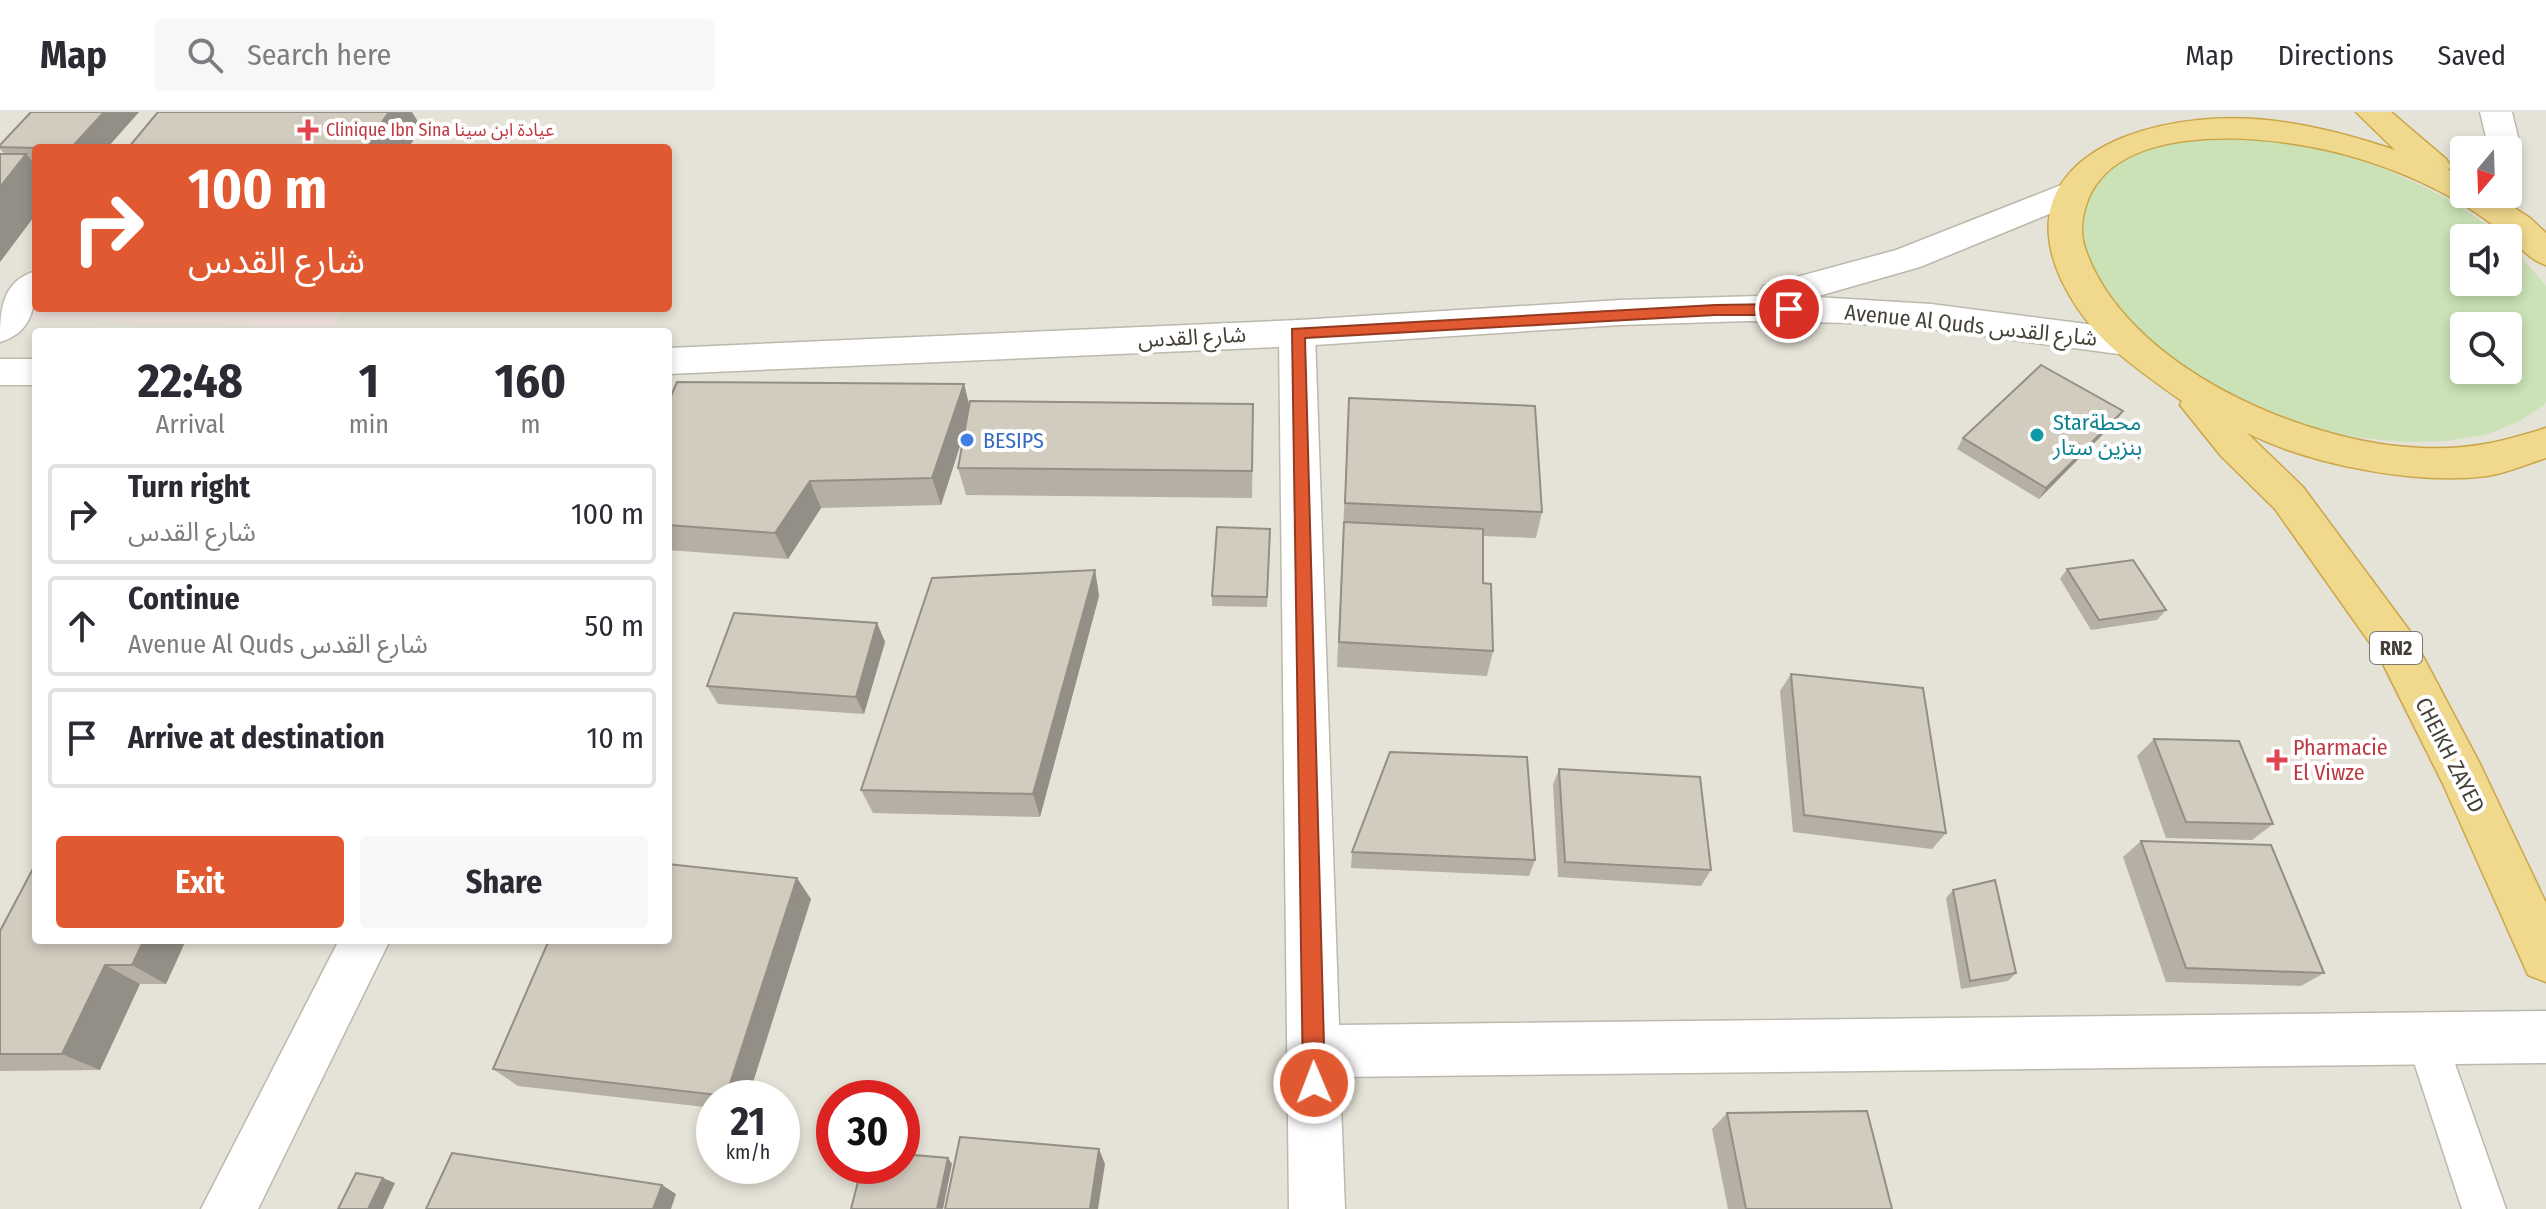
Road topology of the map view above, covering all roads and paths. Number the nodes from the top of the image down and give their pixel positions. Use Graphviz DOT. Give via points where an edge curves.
graph roads {
  1 [pos="2372,112"];
  2 [pos="2496,112"];
  3 [pos="2143,126"];
  4 [pos="2502,136"];
  5 [pos="2450,173"];
  6 [pos="2450,187"];
  7 [pos="2074,191"];
  8 [pos="2495,208"];
  9 [pos="2546,253"];
  10 [pos="32,288"];
  11 [pos="1715,310"];
  12 [pos="0,329"];
  13 [pos="1297,333"];
  14 [pos="2126,342"];
  15 [pos="672,361"];
  16 [pos="0,372"];
  17 [pos="32,372"];
  18 [pos="2178,382"];
  19 [pos="2546,443"];
  20 [pos="363,944"];
  21 [pos="2546,958"];
  22 [pos="2546,1037"];
  23 [pos="2426,1038"];
  24 [pos="1314,1051"];
  25 [pos="229,1209"];
  26 [pos="1317,1209"];
  27 [pos="2484,1209"];
  1 -- 5 [label="highway"];
  2 -- 4 [label="street"];
  3 -- 6 [label="highway" via="2291,132 2378,155"];
  3 -- 7 [label="highway" via="2089,170"];
  7 -- 11 [label="street, Avenue Al Quds شارع القدس" via="1908,259"];
  7 -- 14 [label="highway" via="2065,217 2066,246 2076,277"];
  8 -- 9 [label="highway"];
  10 -- 12 [label="street"];
  11 -- 13 [label="street, شارع القدس"];
  11 -- 14 [label="street, Avenue Al Quds شارع القدس" via="1917,315"];
  13 -- 15 [label="street, شارع القدس"];
  13 -- 24 [label="street"];
  14 -- 18 [label="highway"];
  16 -- 17 [label="street"];
  18 -- 19 [label="highway" via="2255,423 2384,458 2468,462"];
  18 -- 21 [label="highway, CHEIKH ZAYED / RN2" via="2289,498 2394,643 2463,776"];
  20 -- 25 [label="street"];
  22 -- 23 [label="street"];
  23 -- 24 [label="street"];
  23 -- 27 [label="lane"];
  24 -- 26 [label="street"];
}
